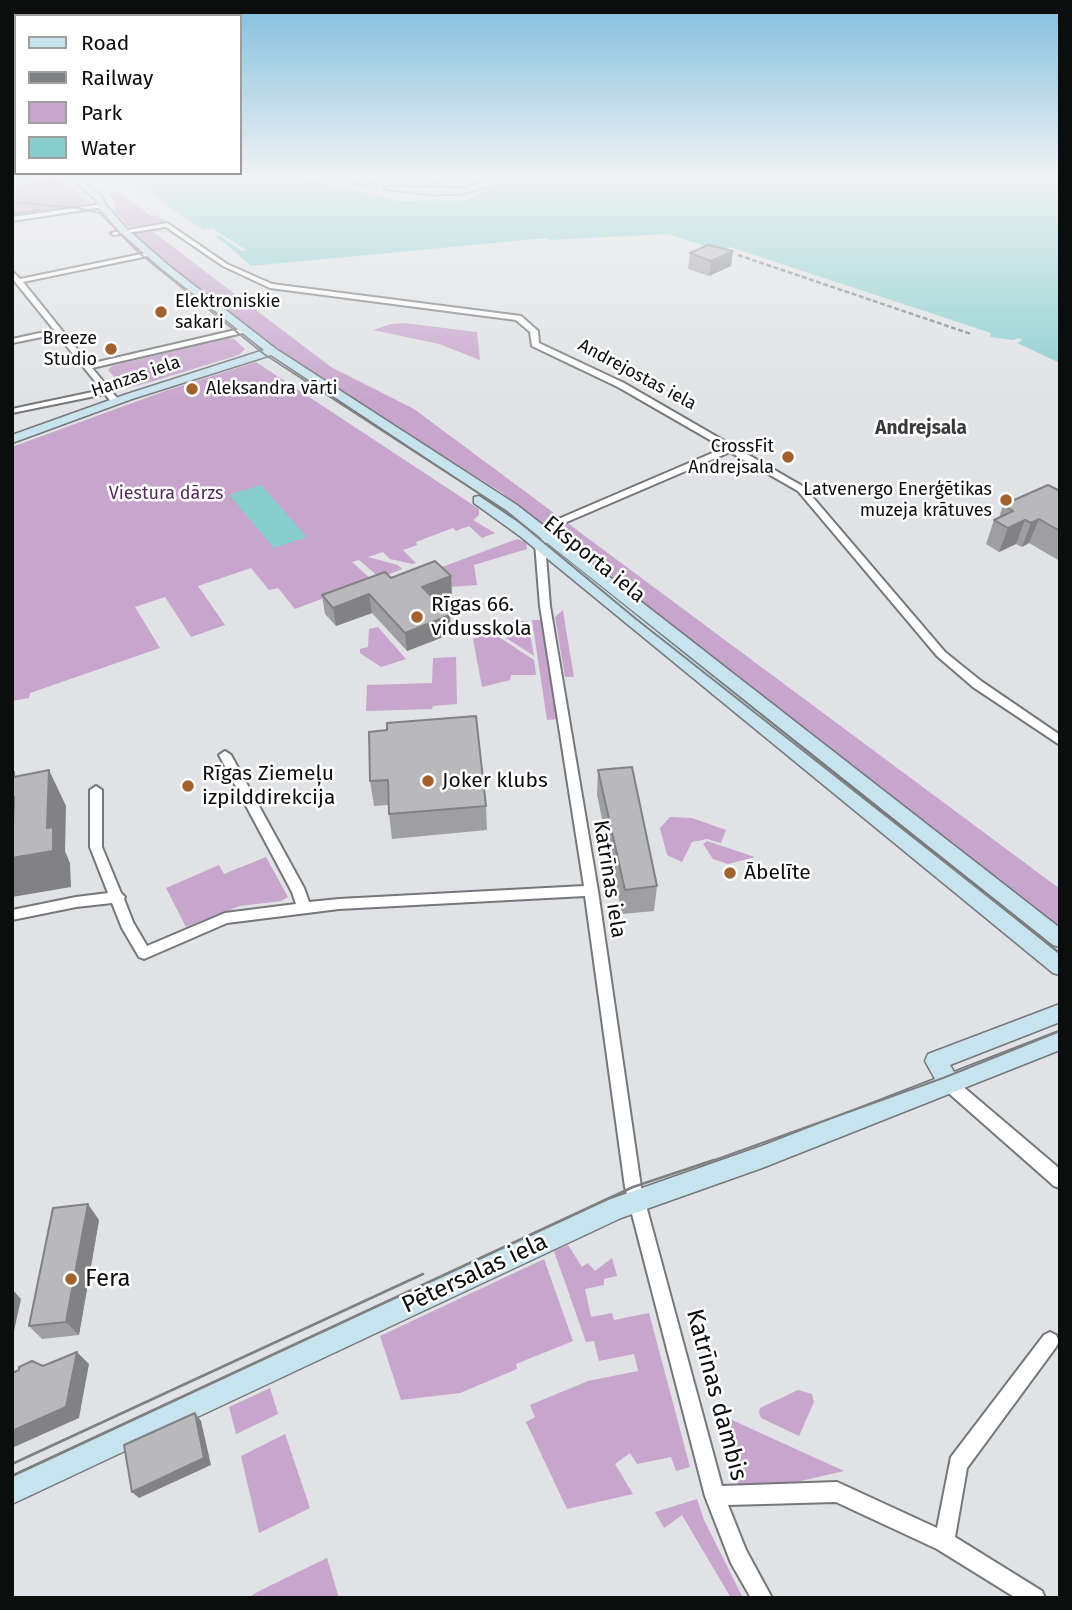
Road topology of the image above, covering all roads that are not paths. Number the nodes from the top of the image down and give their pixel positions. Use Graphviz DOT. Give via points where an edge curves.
graph roads {
  1 [pos="135,252"];
  2 [pos="147,252"];
  3 [pos="206,252"];
  4 [pos="150,254"];
  5 [pos="139,257"];
  6 [pos="12,273"];
  7 [pos="19,281"];
  8 [pos="244,330"];
  9 [pos="58,332"];
  10 [pos="233,332"];
  11 [pos="12,341"];
  12 [pos="266,353"];
  13 [pos="87,367"];
  14 [pos="106,391"];
  15 [pos="114,401"];
  16 [pos="12,411"];
  17 [pos="12,439"];
  18 [pos="732,448"];
  19 [pos="545,537"];
  20 [pos="556,559"];
  21 [pos="1060,741"];
  22 [pos="225,755"];
  23 [pos="96,790"];
  24 [pos="590,891"];
  25 [pos="118,897"];
  26 [pos="304,908"];
  27 [pos="12,915"];
  28 [pos="1060,939"];
  29 [pos="1060,967"];
  30 [pos="1060,1013"];
  31 [pos="1060,1040"];
  32 [pos="949,1084"];
  33 [pos="1060,1180"];
  34 [pos="636,1199"];
  35 [pos="1050,1341"];
  36 [pos="12,1490"];
  37 [pos="715,1496"];
  38 [pos="943,1542"];
  39 [pos="762,1598"];
  40 [pos="1035,1598"];
  1 -- 5 [label="street, Eksporta iela"];
  2 -- 4 [label="street, Eksporta iela"];
  3 -- 18 [label="street, Andrejostas iela" via="270,286 518,318 534,331 535,344 621,385"];
  4 -- 5 [label="street"];
  4 -- 8 [label="street, Eksporta iela"];
  5 -- 7 [label="street"];
  5 -- 10 [label="street, Eksporta iela"];
  6 -- 7 [label="street"];
  7 -- 9 [label="street"];
  8 -- 10 [label="street"];
  8 -- 12 [label="street, Eksporta iela"];
  9 -- 11 [label="street"];
  9 -- 13 [label="street"];
  10 -- 12 [label="street, Eksporta iela"];
  10 -- 13 [label="street"];
  12 -- 15 [label="street, Hanzas iela"];
  12 -- 19 [label="street, Eksporta iela" via="488,491"];
  13 -- 14 [label="street"];
  14 -- 15 [label="street"];
  14 -- 16 [label="street"];
  15 -- 17 [label="street, Hanzas iela"];
  18 -- 19 [label="street"];
  18 -- 21 [label="street, Andrejostas iela" via="801,489 941,654"];
  19 -- 20 [label="street, Eksporta iela"];
  19 -- 20 [label="street, Katrīnas iela"];
  20 -- 24 [label="street, Katrīnas iela" via="545,606"];
  20 -- 28 [label="street, Eksporta iela"];
  20 -- 29 [label="street, Eksporta iela"];
  22 -- 26 [label="street"];
  23 -- 25 [label="street" via="96,847"];
  24 -- 26 [label="street"];
  24 -- 34 [label="street, Katrīnas iela"];
  25 -- 26 [label="street" via="144,953 225,918"];
  25 -- 27 [label="street"];
  30 -- 32 [label="street" via="936,1061"];
  31 -- 32 [label="street, Pētersalas iela"];
  32 -- 33 [label="street"];
  32 -- 34 [label="street, Pētersalas iela" via="762,1157"];
  34 -- 36 [label="street, Pētersalas iela"];
  34 -- 37 [label="street, Katrīnas dambis"];
  35 -- 38 [label="street" via="958,1464"];
  37 -- 38 [label="street" via="837,1492"];
  37 -- 39 [label="street, Katrīnas dambis" via="738,1556"];
  38 -- 40 [label="street"];
}
